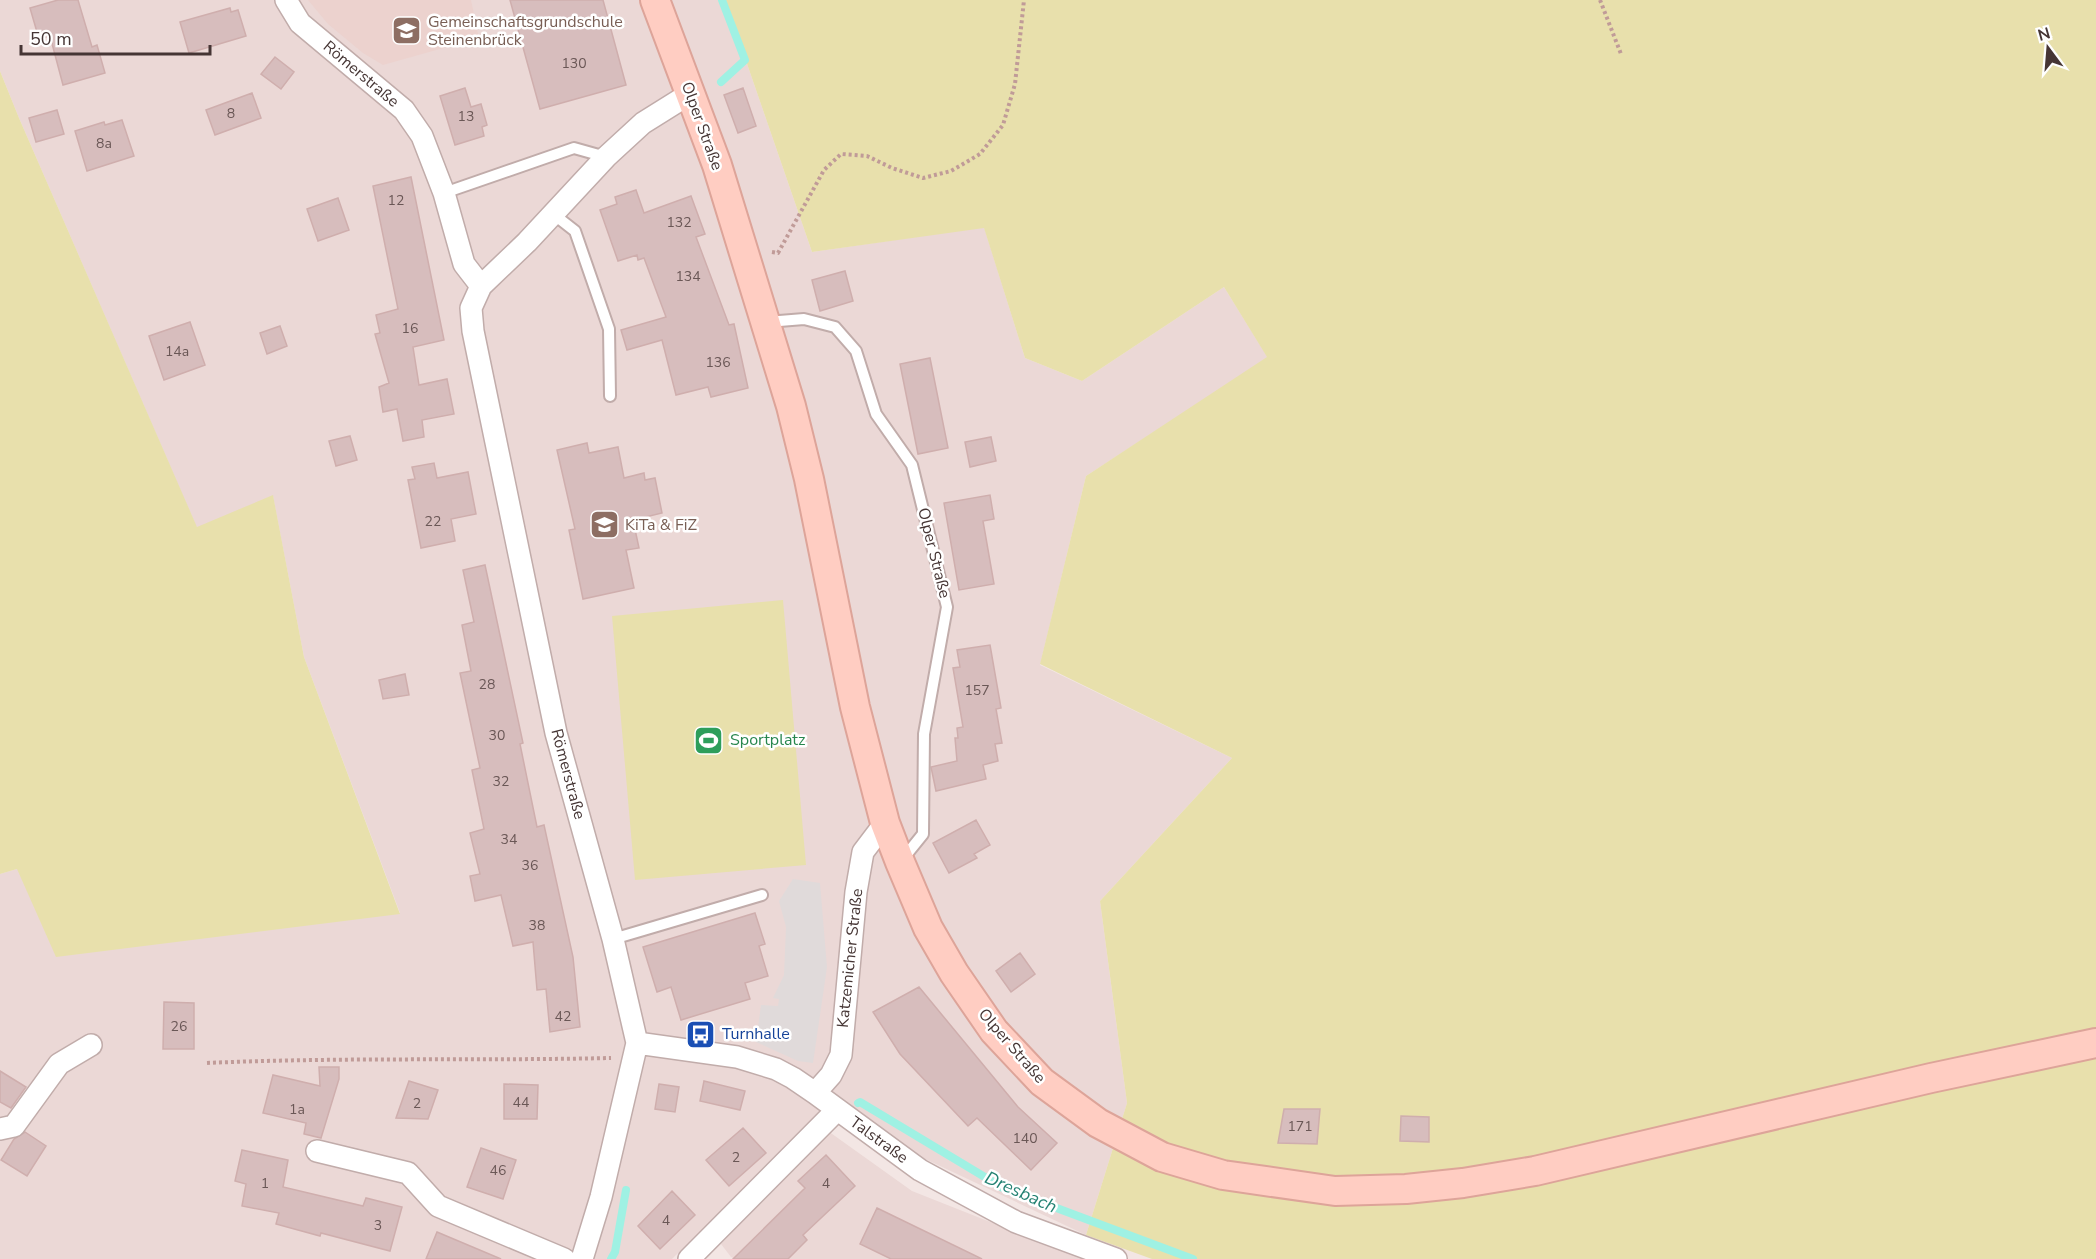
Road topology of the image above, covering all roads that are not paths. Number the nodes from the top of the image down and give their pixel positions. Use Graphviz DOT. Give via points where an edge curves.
graph roads {
  1 [pos="286,0"];
  2 [pos="655,0"];
  3 [pos="691,93"];
  4 [pos="606,157"];
  5 [pos="444,193"];
  6 [pos="552,213"];
  7 [pos="481,286"];
  8 [pos="766,322"];
  9 [pos="610,396"];
  10 [pos="885,823"];
  11 [pos="900,862"];
  12 [pos="762,895"];
  13 [pos="613,939"];
  14 [pos="2096,1043"];
  15 [pos="90,1045"];
  16 [pos="636,1050"];
  17 [pos="815,1093"];
  18 [pos="837,1110"];
  19 [pos="0,1130"];
  20 [pos="317,1151"];
  21 [pos="564,1259"];
  22 [pos="582,1259"];
  23 [pos="689,1259"];
  24 [pos="1116,1259"];
  1 -- 5 [label="street, Römerstraße" via="300,23 404,110 422,136"];
  2 -- 3 [label="main road, Olper Straße"];
  3 -- 4 [label="street, Römerstraße" via="643,123"];
  3 -- 8 [label="main road, Olper Straße"];
  4 -- 5 [label="lane" via="574,148"];
  4 -- 6 [label="street, Römerstraße"];
  5 -- 7 [label="street, Römerstraße" via="464,264"];
  6 -- 7 [label="street, Römerstraße"];
  6 -- 9 [label="lane" via="575,231 609,329"];
  7 -- 13 [label="street, Römerstraße" via="471,308 473,331 556,733"];
  8 -- 10 [label="main road, Olper Straße" via="809,479 855,707"];
  8 -- 11 [label="lane, Olper Straße" via="804,319 835,327 856,351 876,414 912,465 947,607 924,734 923,834"];
  10 -- 11 [label="main road, Olper Straße"];
  10 -- 17 [label="street, Katzemicher Straße" via="863,852 841,1054 831,1075"];
  11 -- 14 [label="main road, Olper Straße" via="928,928 954,973 994,1030 1042,1082 1098,1123 1162,1157 1223,1175 1335,1191 1463,1184"];
  12 -- 13 [label="lane"];
  13 -- 16 [label="street, Römerstraße"];
  15 -- 19 [label="street" via="59,1064 14,1126"];
  16 -- 17 [label="street, Talstraße" via="736,1057 776,1069"];
  16 -- 22 [label="street, Römerstraße"];
  17 -- 18 [label="street, Talstraße"];
  18 -- 23 [label="street"];
  18 -- 24 [label="street, Talstraße" via="920,1170 1016,1222"];
  20 -- 21 [label="street" via="408,1173 438,1206"];
}
